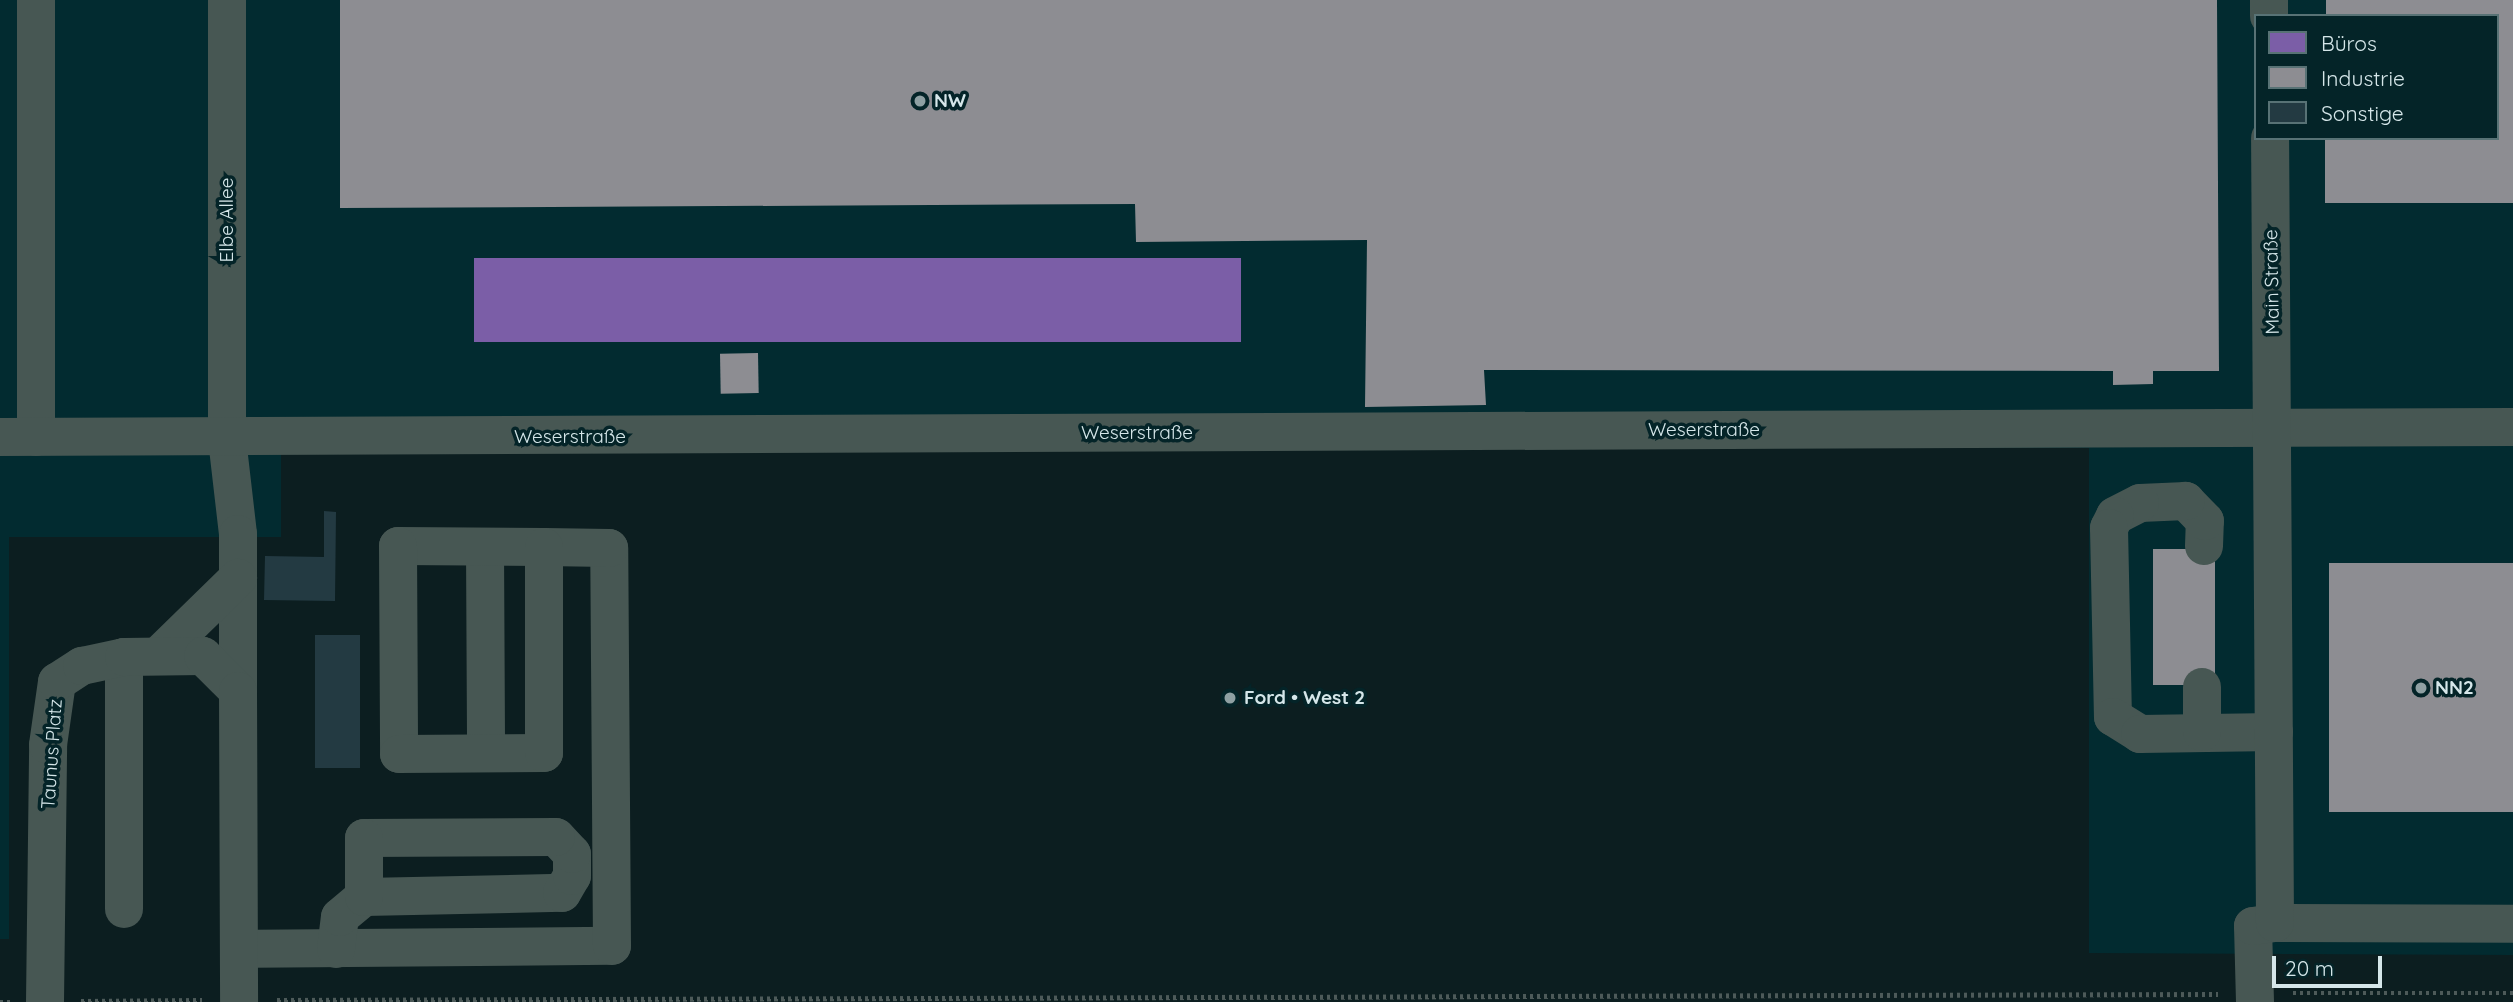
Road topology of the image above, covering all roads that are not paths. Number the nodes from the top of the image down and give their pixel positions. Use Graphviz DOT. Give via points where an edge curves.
graph roads {
  1 [pos="36,0"];
  2 [pos="227,0"];
  3 [pos="2270,140"];
  4 [pos="2274,426"];
  5 [pos="2513,427"];
  6 [pos="18,437"];
  7 [pos="226,439"];
  8 [pos="2204,546"];
  9 [pos="485,547"];
  10 [pos="544,547"];
  11 [pos="238,578"];
  12 [pos="141,656"];
  13 [pos="2202,687"];
  14 [pos="238,691"];
  15 [pos="2274,732"];
  16 [pos="2202,733"];
  17 [pos="486,753"];
  18 [pos="364,897"];
  19 [pos="124,909"];
  20 [pos="2275,923"];
  21 [pos="2513,923"];
  22 [pos="239,949"];
  23 [pos="337,949"];
  24 [pos="2255,998"];
  25 [pos="239,1001"];
  26 [pos="45,1002"];
  1 -- 6 [label="street"];
  2 -- 7 [label="street, Elbe Allee"];
  3 -- 4 [label="street, Main Straße"];
  4 -- 5 [label="street, Weserstraße"];
  4 -- 7 [label="street, Weserstraße"];
  4 -- 15 [label="street, Main Straße"];
  6 -- 7 [label="street, Weserstraße"];
  7 -- 11 [label="street, Elbe Allee" via="238,534"];
  8 -- 16 [label="street" via="2205,521 2186,501 2140,503 2115,516 2109,528 2113,717 2140,734"];
  9 -- 10 [label="street"];
  9 -- 17 [label="street"];
  9 -- 17 [label="street" via="398,546 398,754"];
  10 -- 17 [label="street" via="544,753"];
  10 -- 23 [label="street" via="609,548 612,946"];
  11 -- 12 [label="street"];
  11 -- 14 [label="street, Elbe Allee"];
  12 -- 14 [label="street, Taunus Platz" via="203,656"];
  12 -- 19 [label="street"];
  12 -- 26 [label="street, Taunus Platz" via="82,666 57,682 48,745"];
  13 -- 16 [label="street"];
  14 -- 22 [label="street"];
  15 -- 16 [label="street"];
  15 -- 20 [label="street, Main Straße"];
  18 -- 18 [label="street" via="562,893 572,876 572,854 556,837 364,838"];
  18 -- 23 [label="street" via="340,916"];
  20 -- 21 [label="street"];
  20 -- 24 [label="street" via="2253,926"];
  22 -- 23 [label="street"];
  22 -- 25 [label="street"];
}
